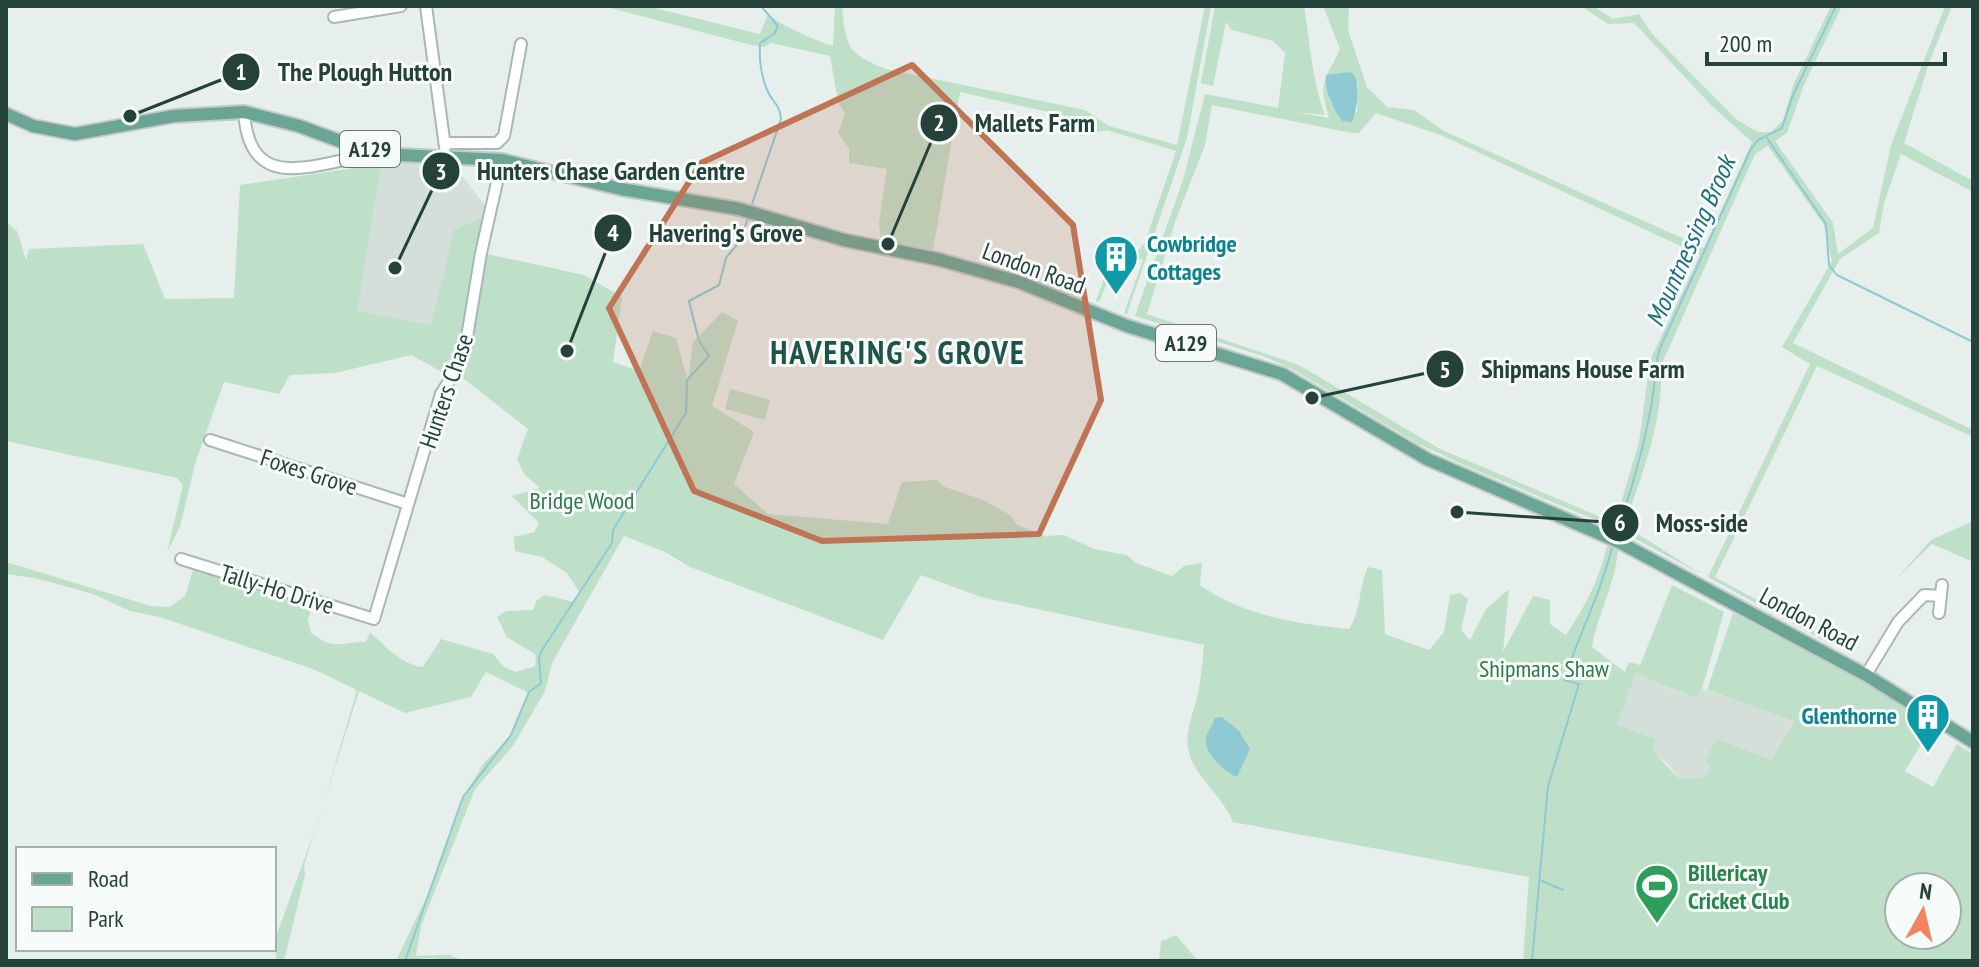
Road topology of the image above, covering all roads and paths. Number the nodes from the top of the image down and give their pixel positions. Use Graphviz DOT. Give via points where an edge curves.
graph roads {
  1 [pos="401,6"];
  2 [pos="426,6"];
  3 [pos="334,17"];
  4 [pos="521,44"];
  5 [pos="244,112"];
  6 [pos="6,114"];
  7 [pos="445,143"];
  8 [pos="447,157"];
  9 [pos="353,158"];
  10 [pos="502,160"];
  11 [pos="210,440"];
  12 [pos="408,504"];
  13 [pos="181,559"];
  14 [pos="1939,613"];
  15 [pos="374,619"];
  16 [pos="1866,675"];
  17 [pos="1973,742"];
  1 -- 3 [label="street"];
  2 -- 7 [label="street"];
  4 -- 7 [label="street" via="504,136 497,143"];
  5 -- 6 [label="main road, A129" via="174,116 75,134 33,126"];
  5 -- 8 [label="main road, A129" via="348,144 399,155"];
  5 -- 9 [label="street" via="249,144 269,165 299,169"];
  7 -- 8 [label="street"];
  8 -- 10 [label="main road, A129"];
  10 -- 12 [label="street, Hunters Chase" via="465,349 441,394"];
  10 -- 16 [label="main road, London Road / A129" via="621,189 739,209 844,240 937,259 1269,369 1427,459 1614,539"];
  11 -- 12 [label="street, Foxes Grove"];
  12 -- 15 [label="street, Hunters Chase"];
  13 -- 15 [label="street, Tally-Ho Drive"];
  14 -- 16 [label="street" via="1942,591 1911,604"];
  16 -- 17 [label="main road, London Road / A129"];
}
